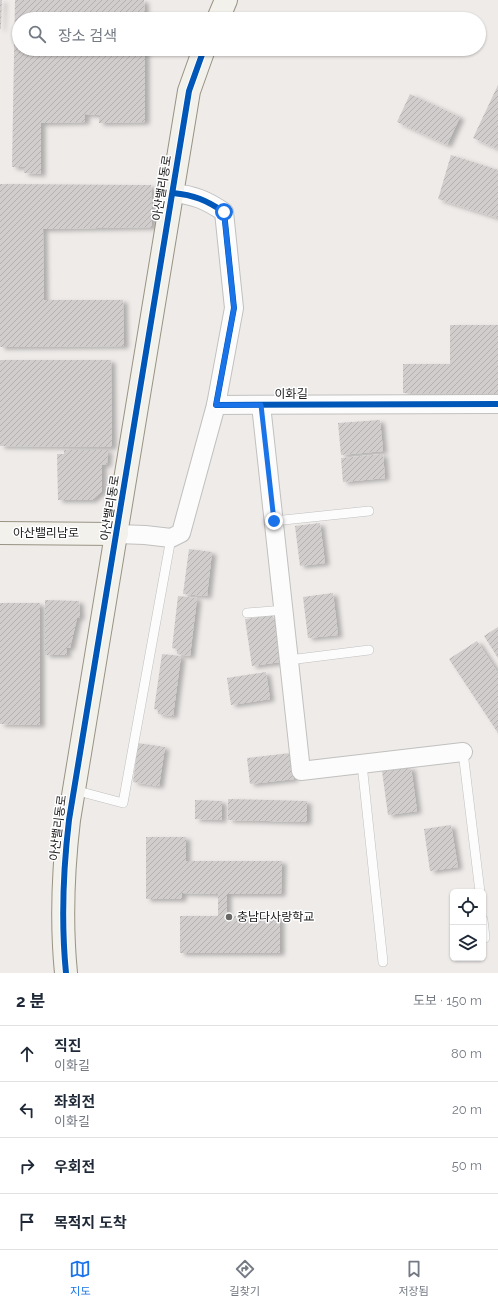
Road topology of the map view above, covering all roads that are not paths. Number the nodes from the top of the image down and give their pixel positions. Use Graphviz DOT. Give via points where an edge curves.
graph roads {
  1 [pos="226,0"];
  2 [pos="221,12"];
  3 [pos="202,56"];
  4 [pos="173,193"];
  5 [pos="498,404"];
  6 [pos="216,405"];
  7 [pos="261,405"];
  8 [pos="369,511"];
  9 [pos="274,521"];
  10 [pos="0,533"];
  11 [pos="117,534"];
  12 [pos="171,538"];
  13 [pos="284,610"];
  14 [pos="247,613"];
  15 [pos="369,650"];
  16 [pos="289,660"];
  17 [pos="463,752"];
  18 [pos="362,764"];
  19 [pos="74,790"];
  20 [pos="480,889"];
  21 [pos="383,962"];
  22 [pos="66,973"];
  1 -- 2 [label="street"];
  3 -- 4 [label="street, 아산밸리동로" via="189,91"];
  4 -- 6 [label="street" via="190,195 210,202 224,212 234,308"];
  4 -- 11 [label="street, 아산밸리동로"];
  5 -- 7 [label="street, 이화길"];
  6 -- 7 [label="street, 이화길"];
  6 -- 12 [label="street" via="181,533"];
  7 -- 9 [label="street"];
  8 -- 9 [label="lane"];
  9 -- 13 [label="street"];
  10 -- 11 [label="street, 아산밸리남로"];
  11 -- 12 [label="street" via="145,534"];
  11 -- 19 [label="street, 아산밸리동로"];
  12 -- 19 [label="lane" via="123,804"];
  13 -- 14 [label="lane"];
  13 -- 16 [label="street"];
  15 -- 16 [label="lane"];
  16 -- 18 [label="street" via="301,771"];
  17 -- 18 [label="street"];
  17 -- 20 [label="lane"];
  18 -- 21 [label="lane"];
  19 -- 22 [label="street, 아산밸리동로" via="63,897"];
}
